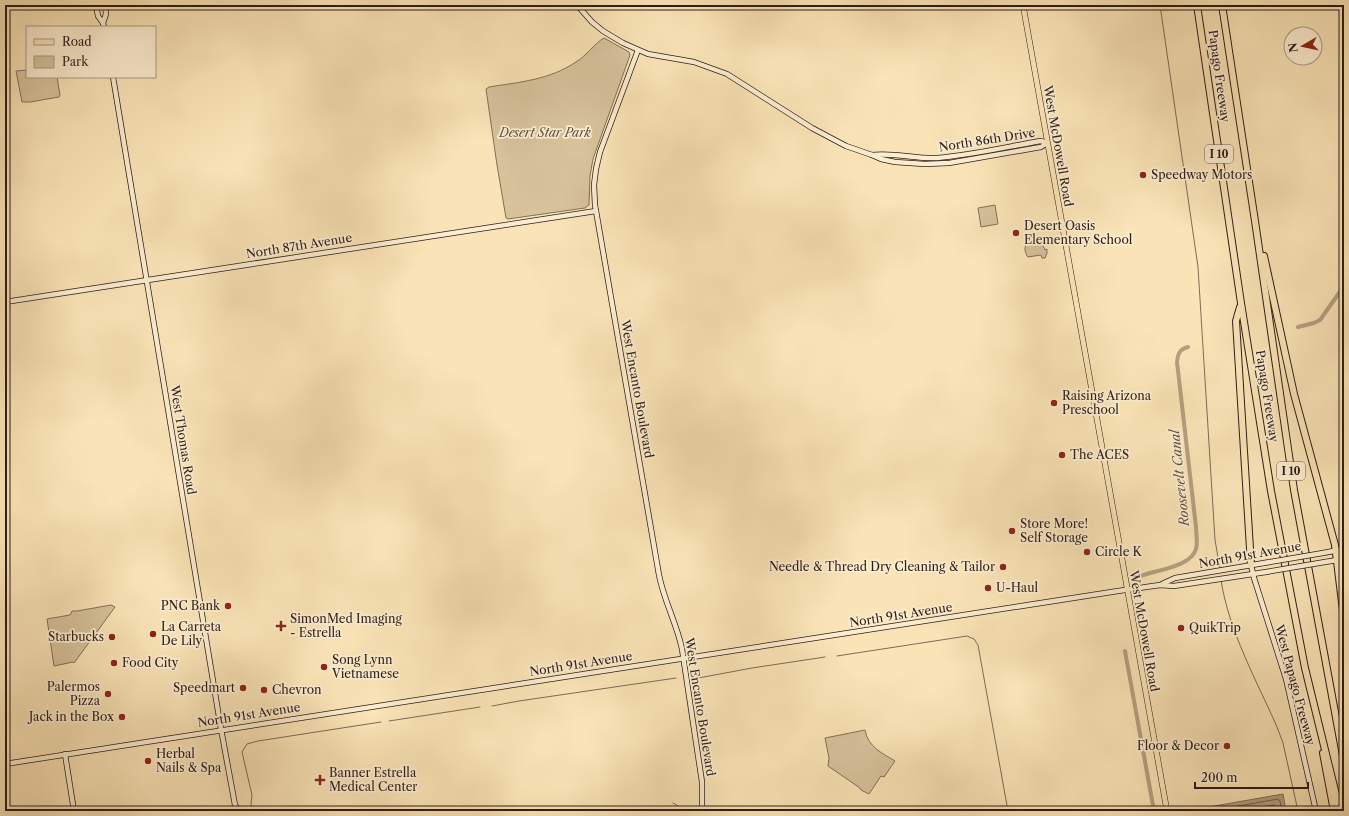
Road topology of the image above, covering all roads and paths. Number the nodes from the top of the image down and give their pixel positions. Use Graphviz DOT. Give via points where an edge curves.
graph roads {
  1 [pos="96,5"];
  2 [pos="105,5"];
  3 [pos="577,5"];
  4 [pos="1023,5"];
  5 [pos="1198,5"];
  6 [pos="1222,5"];
  7 [pos="104,25"];
  8 [pos="638,50"];
  9 [pos="113,78"];
  10 [pos="1047,143"];
  11 [pos="872,155"];
  12 [pos="942,157"];
  13 [pos="942,163"];
  14 [pos="596,210"];
  15 [pos="1255,221"];
  16 [pos="146,279"];
  17 [pos="5,302"];
  18 [pos="1241,303"];
  19 [pos="1344,549"];
  20 [pos="1336,551"];
  21 [pos="1341,559"];
  22 [pos="1251,565"];
  23 [pos="1252,574"];
  24 [pos="1160,585"];
  25 [pos="1126,590"];
  26 [pos="1344,619"];
  27 [pos="684,659"];
  28 [pos="1337,720"];
  29 [pos="1318,724"];
  30 [pos="222,729"];
  31 [pos="1344,742"];
  32 [pos="65,754"];
  33 [pos="1344,760"];
  34 [pos="5,764"];
  35 [pos="235,805"];
  36 [pos="74,811"];
  37 [pos="234,811"];
  38 [pos="239,811"];
  39 [pos="702,811"];
  40 [pos="1167,811"];
  41 [pos="1316,811"];
  42 [pos="1334,811"];
  43 [pos="1340,811"];
  1 -- 7 [label="main road" via="98,16"];
  2 -- 7 [label="main road"];
  3 -- 8 [label="main road" via="603,31"];
  4 -- 10 [label="main road, West McDowell Road"];
  5 -- 18 [label="highway, Papago Freeway / I 10"];
  6 -- 15 [label="highway, Papago Freeway / I 10"];
  8 -- 11 [label="main road, North 86th Drive" via="699,63 727,74 831,139"];
  8 -- 14 [label="main road, West Encanto Boulevard" via="599,156 594,185"];
  9 -- 16 [label="main road, West Thomas Road"];
  10 -- 12 [label="main road, North 86th Drive" via="1040,141"];
  10 -- 13 [label="main road, North 86th Drive" via="1041,147"];
  10 -- 25 [label="main road, West McDowell Road"];
  11 -- 12 [label="main road, North 86th Drive"];
  11 -- 13 [label="main road, North 86th Drive" via="895,162"];
  12 -- 13 [label="main road"];
  14 -- 16 [label="main road, North 87th Avenue"];
  14 -- 27 [label="main road, West Encanto Boulevard" via="659,575 679,635"];
  15 -- 20 [label="highway" via="1294,394"];
  15 -- 28 [label="highway, Papago Freeway / I 10" via="1294,490"];
  16 -- 17 [label="main road, North 87th Avenue"];
  16 -- 30 [label="main road, West Thomas Road"];
  18 -- 22 [label="highway" via="1236,321"];
  18 -- 29 [label="highway, Papago Freeway / I 10" via="1271,490"];
  19 -- 20 [label="main road, North 91st Avenue"];
  20 -- 21 [label="highway"];
  20 -- 22 [label="main road, North 91st Avenue, bridge"];
  21 -- 23 [label="main road, North 91st Avenue, bridge"];
  21 -- 26 [label="highway"];
  22 -- 23 [label="main road, West Papago Freeway"];
  22 -- 24 [label="main road, North 91st Avenue" via="1175,578"];
  23 -- 24 [label="main road, North 91st Avenue" via="1174,586"];
  23 -- 41 [label="main road, West Papago Freeway" via="1286,679"];
  24 -- 25 [label="main road, North 91st Avenue"];
  25 -- 27 [label="main road, North 91st Avenue"];
  25 -- 40 [label="main road, West McDowell Road"];
  27 -- 30 [label="main road, North 91st Avenue"];
  27 -- 39 [label="main road, West Encanto Boulevard" via="702,782"];
  28 -- 31 [label="highway"];
  28 -- 33 [label="highway, Papago Freeway / I 10"];
  29 -- 42 [label="highway"];
  29 -- 43 [label="highway, Papago Freeway / I 10"];
  30 -- 32 [label="main road, North 91st Avenue"];
  30 -- 35 [label="main road, West Thomas Road"];
  32 -- 34 [label="main road, North 91st Avenue"];
  32 -- 36 [label="main road"];
  35 -- 37 [label="main road, West Thomas Road"];
  35 -- 38 [label="main road, West Thomas Road"];
}
